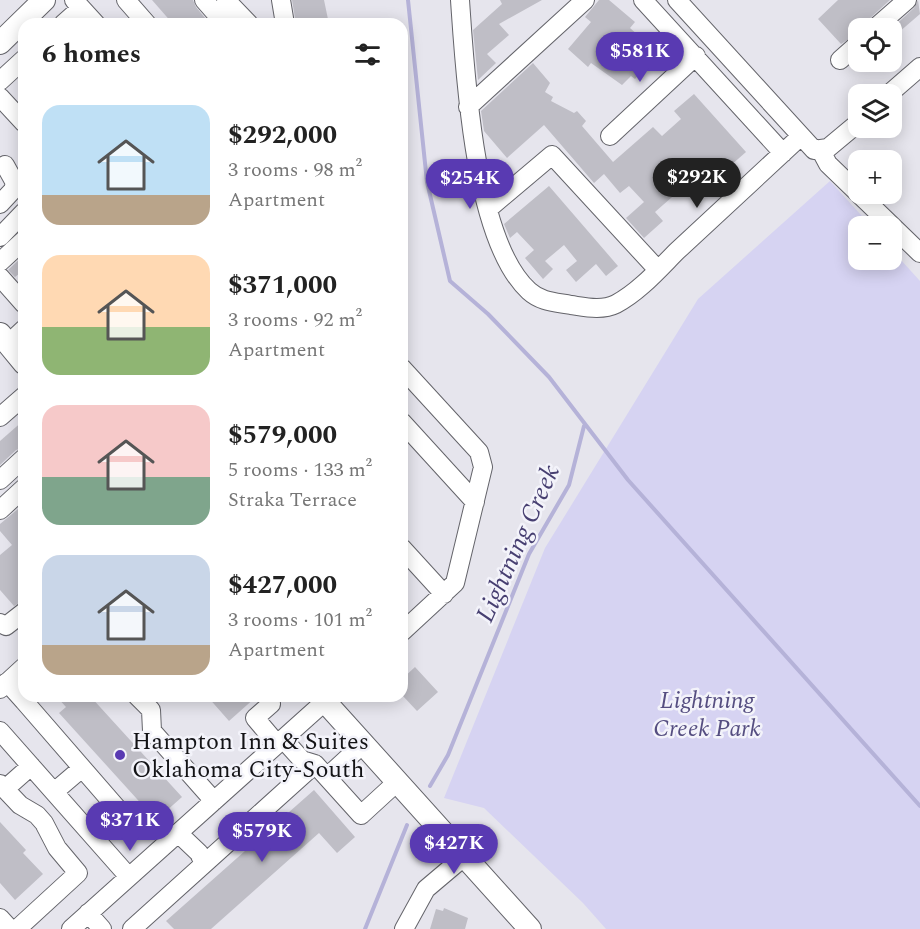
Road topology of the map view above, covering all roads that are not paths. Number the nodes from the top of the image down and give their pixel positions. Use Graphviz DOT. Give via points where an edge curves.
graph roads {
  1 [pos="44,0"];
  2 [pos="126,0"];
  3 [pos="204,0"];
  4 [pos="226,0"];
  5 [pos="281,0"];
  6 [pos="460,0"];
  7 [pos="585,0"];
  8 [pos="643,0"];
  9 [pos="677,0"];
  10 [pos="907,0"];
  11 [pos="77,4"];
  12 [pos="26,18"];
  13 [pos="68,18"];
  14 [pos="90,18"];
  15 [pos="142,18"];
  16 [pos="220,18"];
  17 [pos="243,18"];
  18 [pos="284,18"];
  19 [pos="886,18"];
  20 [pos="18,25"];
  21 [pos="0,43"];
  22 [pos="848,53"];
  23 [pos="696,56"];
  24 [pos="840,60"];
  25 [pos="18,67"];
  26 [pos="920,67"];
  27 [pos="0,81"];
  28 [pos="900,84"];
  29 [pos="0,97"];
  30 [pos="468,107"];
  31 [pos="18,116"];
  32 [pos="848,131"];
  33 [pos="610,136"];
  34 [pos="800,137"];
  35 [pos="821,151"];
  36 [pos="783,153"];
  37 [pos="5,165"];
  38 [pos="848,183"];
  39 [pos="0,204"];
  40 [pos="869,204"];
  41 [pos="488,209"];
  42 [pos="18,218"];
  43 [pos="0,237"];
  44 [pos="18,246"];
  45 [pos="920,253"];
  46 [pos="0,262"];
  47 [pos="658,270"];
  48 [pos="0,277"];
  49 [pos="18,297"];
  50 [pos="11,336"];
  51 [pos="18,351"];
  52 [pos="408,375"];
  53 [pos="18,401"];
  54 [pos="0,417"];
  55 [pos="408,429"];
  56 [pos="18,464"];
  57 [pos="0,480"];
  58 [pos="18,494"];
  59 [pos="475,502"];
  60 [pos="0,510"];
  61 [pos="408,555"];
  62 [pos="444,594"];
  63 [pos="18,617"];
  64 [pos="0,623"];
  65 [pos="408,627"];
  66 [pos="18,672"];
  67 [pos="4,685"];
  68 [pos="18,694"];
  69 [pos="29,702"];
  70 [pos="143,702"];
  71 [pos="271,702"];
  72 [pos="322,702"];
  73 [pos="329,702"];
  74 [pos="0,732"];
  75 [pos="280,742"];
  76 [pos="363,744"];
  77 [pos="31,766"];
  78 [pos="81,769"];
  79 [pos="321,770"];
  80 [pos="397,782"];
  81 [pos="2,787"];
  82 [pos="54,792"];
  83 [pos="214,801"];
  84 [pos="136,830"];
  85 [pos="178,833"];
  86 [pos="465,856"];
  87 [pos="204,864"];
  88 [pos="129,877"];
  89 [pos="88,914"];
  90 [pos="0,918"];
  91 [pos="527,928"];
  92 [pos="10,929"];
  93 [pos="16,929"];
  94 [pos="71,929"];
  95 [pos="102,929"];
  96 [pos="132,929"];
  97 [pos="404,929"];
  1 -- 12 [label="main road"];
  2 -- 15 [label="street"];
  3 -- 16 [label="street"];
  4 -- 17 [label="street"];
  5 -- 18 [label="street"];
  6 -- 30 [label="street"];
  7 -- 30 [label="street"];
  8 -- 23 [label="street"];
  9 -- 34 [label="street"];
  10 -- 19 [label="street"];
  11 -- 13 [label="street"];
  11 -- 14 [label="street"];
  20 -- 21 [label="main road"];
  22 -- 24 [label="street"];
  23 -- 33 [label="street"];
  23 -- 36 [label="street"];
  25 -- 27 [label="street"];
  26 -- 28 [label="street"];
  29 -- 31 [label="street"];
  30 -- 41 [label="street"];
  32 -- 35 [label="street"];
  34 -- 35 [label="street" via="814,150"];
  34 -- 36 [label="street"];
  35 -- 38 [label="street"];
  36 -- 47 [label="street"];
  37 -- 39 [label="street" via="15,183 14,190"];
  40 -- 45 [label="street"];
  41 -- 47 [label="street" via="505,257 530,291 544,301 595,308 614,306"];
  41 -- 47 [label="street" via="552,155"];
  42 -- 43 [label="street"];
  44 -- 46 [label="street"];
  48 -- 49 [label="street"];
  50 -- 51 [label="main road"];
  52 -- 59 [label="street" via="479,452 483,467"];
  53 -- 54 [label="street"];
  55 -- 59 [label="street"];
  56 -- 57 [label="street"];
  58 -- 60 [label="street"];
  59 -- 62 [label="street" via="455,583"];
  61 -- 62 [label="street"];
  62 -- 65 [label="street"];
  63 -- 64 [label="street" via="6,626"];
  66 -- 67 [label="street"];
  67 -- 68 [label="street"];
  69 -- 78 [label="street"];
  70 -- 83 [label="street" via="151,710 152,731"];
  71 -- 75 [label="street" via="255,718"];
  72 -- 75 [label="street"];
  73 -- 76 [label="main road"];
  74 -- 77 [label="street"];
  75 -- 79 [label="street"];
  75 -- 83 [label="street"];
  76 -- 79 [label="street"];
  76 -- 80 [label="main road"];
  77 -- 81 [label="street"];
  77 -- 82 [label="street"];
  78 -- 82 [label="street"];
  78 -- 84 [label="street"];
  79 -- 80 [label="street" via="361,815"];
  79 -- 87 [label="street"];
  80 -- 86 [label="main road"];
  81 -- 93 [label="street" via="37,815 78,873"];
  82 -- 88 [label="street"];
  83 -- 85 [label="street"];
  85 -- 87 [label="street"];
  85 -- 88 [label="street"];
  86 -- 91 [label="main road"];
  86 -- 97 [label="street" via="426,889"];
  87 -- 96 [label="street"];
  88 -- 89 [label="street"];
  89 -- 94 [label="street"];
  89 -- 95 [label="street"];
  90 -- 92 [label="street"];
}
